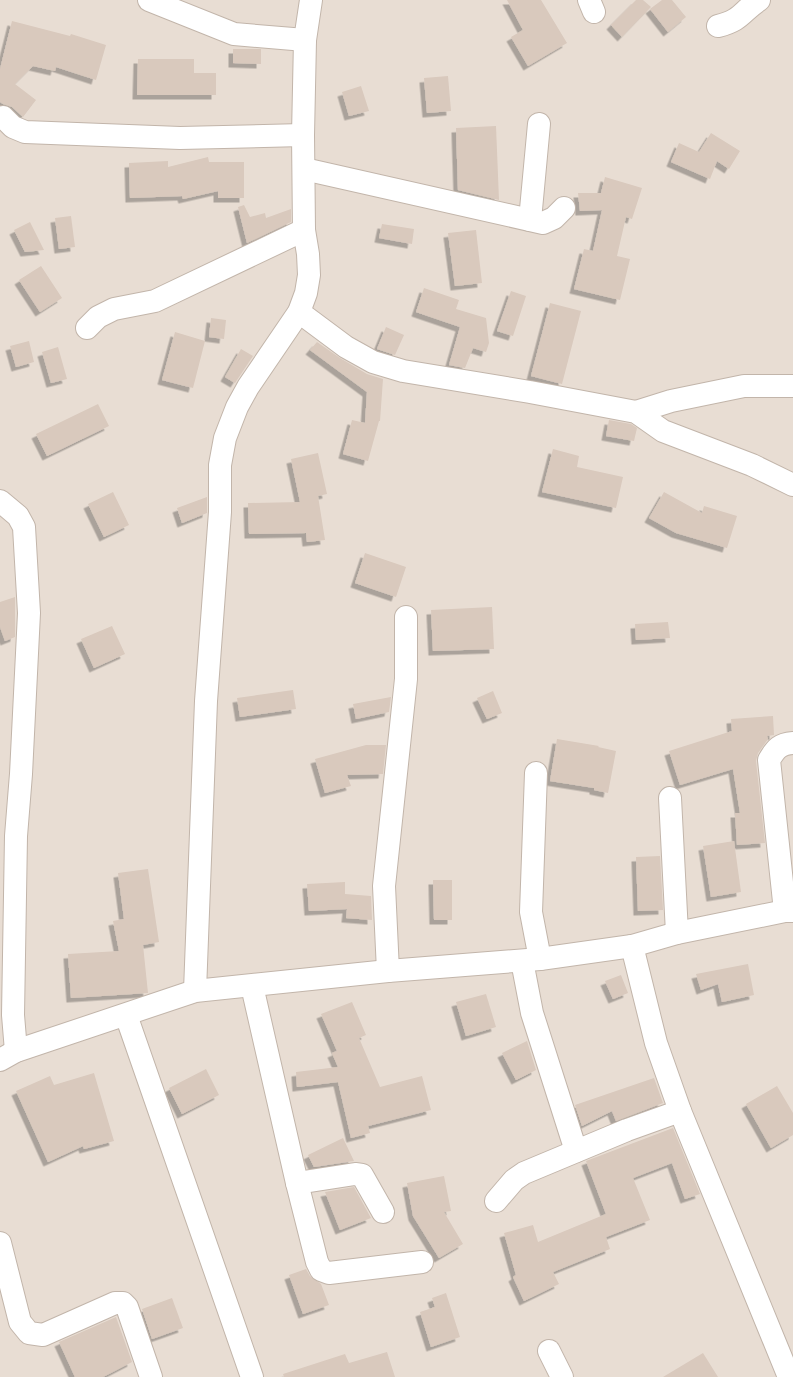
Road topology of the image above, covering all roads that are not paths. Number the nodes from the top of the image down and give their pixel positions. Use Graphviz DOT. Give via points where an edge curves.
graph roads {
  1 [pos="149,0"];
  2 [pos="311,0"];
  3 [pos="759,0"];
  4 [pos="718,26"];
  5 [pos="305,40"];
  6 [pos="3,117"];
  7 [pos="539,124"];
  8 [pos="303,135"];
  9 [pos="304,169"];
  10 [pos="564,208"];
  11 [pos="530,220"];
  12 [pos="304,230"];
  13 [pos="299,312"];
  14 [pos="87,328"];
  15 [pos="793,386"];
  16 [pos="636,412"];
  17 [pos="793,485"];
  18 [pos="0,501"];
  19 [pos="406,617"];
  20 [pos="793,742"];
  21 [pos="536,774"];
  22 [pos="670,798"];
  23 [pos="789,911"];
  24 [pos="677,933"];
  25 [pos="632,946"];
  26 [pos="531,960"];
  27 [pos="388,971"];
  28 [pos="252,986"];
  29 [pos="195,991"];
  30 [pos="126,1015"];
  31 [pos="8,1055"];
  32 [pos="680,1111"];
  33 [pos="576,1151"];
  34 [pos="297,1183"];
  35 [pos="496,1201"];
  36 [pos="382,1212"];
  37 [pos="0,1243"];
  38 [pos="422,1262"];
  39 [pos="549,1351"];
  40 [pos="151,1377"];
  41 [pos="252,1377"];
  42 [pos="562,1377"];
  43 [pos="789,1377"];
  1 -- 5 [label="street" via="234,34"];
  2 -- 5 [label="street"];
  3 -- 4 [label="street" via="732,22"];
  5 -- 8 [label="street"];
  6 -- 8 [label="street" via="13,127 25,132 180,138"];
  7 -- 11 [label="street"];
  8 -- 9 [label="street"];
  9 -- 11 [label="street"];
  9 -- 12 [label="street"];
  10 -- 11 [label="street" via="543,223"];
  12 -- 13 [label="street" via="309,275"];
  12 -- 14 [label="street" via="155,301 114,309 98,317"];
  13 -- 16 [label="street" via="346,347 373,362 403,371"];
  13 -- 29 [label="street" via="237,407 225,438 220,465 220,512 206,700"];
  15 -- 16 [label="street" via="744,386 671,401"];
  16 -- 17 [label="street" via="663,430 752,464"];
  18 -- 31 [label="street" via="18,516 24,527 29,613 16,836 13,1014"];
  19 -- 27 [label="street" via="406,679 384,886"];
  20 -- 23 [label="street" via="781,744 769,760"];
  21 -- 26 [label="street"];
  22 -- 24 [label="street"];
  23 -- 24 [label="street"];
  24 -- 25 [label="street"];
  25 -- 26 [label="street"];
  25 -- 32 [label="street" via="656,1043"];
  26 -- 27 [label="street"];
  26 -- 33 [label="street" via="532,1013"];
  27 -- 28 [label="street"];
  28 -- 29 [label="street"];
  28 -- 34 [label="street"];
  29 -- 30 [label="street"];
  30 -- 31 [label="street"];
  30 -- 41 [label="street"];
  32 -- 33 [label="street"];
  32 -- 43 [label="street"];
  33 -- 35 [label="street" via="524,1173"];
  34 -- 36 [label="street" via="362,1175"];
  34 -- 38 [label="street" via="321,1270 329,1273"];
  37 -- 40 [label="street" via="20,1322 29,1333 43,1335 115,1303 123,1304 127,1307"];
  39 -- 42 [label="street"];
}
